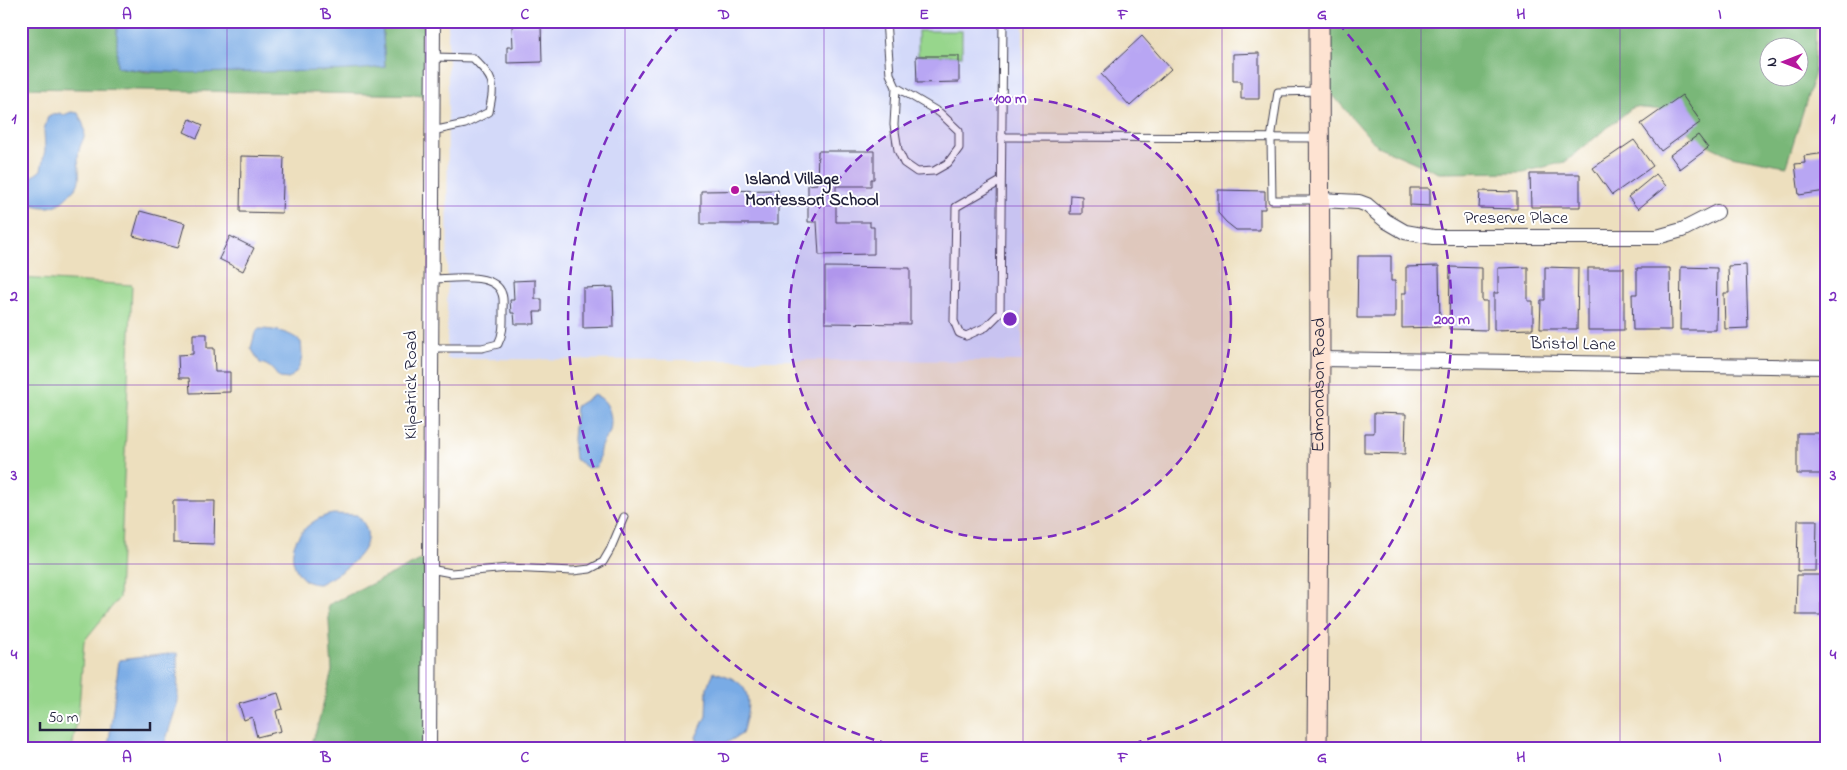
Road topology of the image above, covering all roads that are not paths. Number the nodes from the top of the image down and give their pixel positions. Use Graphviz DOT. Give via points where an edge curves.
graph roads {
  1 [pos="433,21"];
  2 [pos="886,21"];
  3 [pos="1002,21"];
  4 [pos="1319,21"];
  5 [pos="433,57"];
  6 [pos="896,87"];
  7 [pos="1319,91"];
  8 [pos="432,130"];
  9 [pos="1002,137"];
  10 [pos="1319,138"];
  11 [pos="1271,139"];
  12 [pos="1001,181"];
  13 [pos="1320,200"];
  14 [pos="1717,212"];
  15 [pos="432,279"];
  16 [pos="431,348"];
  17 [pos="1320,359"];
  18 [pos="1826,367"];
  19 [pos="624,517"];
  20 [pos="430,569"];
  21 [pos="429,749"];
  22 [pos="1317,749"];
  1 -- 5 [label="street, Kilpatrick Road"];
  2 -- 6 [label="lane" via="890,74"];
  3 -- 9 [label="lane"];
  4 -- 7 [label="street, Edmondson Road"];
  5 -- 8 [label="street, Kilpatrick Road"];
  5 -- 8 [label="lane" via="473,58 487,73 494,89 489,112 465,124"];
  6 -- 6 [label="lane" via="940,113 959,131 959,148 948,163 934,171 917,172 904,163 898,150 894,125"];
  7 -- 10 [label="street, Edmondson Road"];
  7 -- 11 [label="lane" via="1278,92"];
  8 -- 15 [label="street, Kilpatrick Road"];
  9 -- 11 [label="lane"];
  9 -- 12 [label="lane"];
  10 -- 11 [label="lane"];
  10 -- 13 [label="street, Edmondson Road"];
  11 -- 13 [label="lane" via="1272,200"];
  12 -- 12 [label="lane" via="1000,313 986,327 966,336 959,334 954,320 956,208"];
  13 -- 14 [label="street, Preserve Place" via="1359,202 1405,232 1433,238 1657,237 1682,230"];
  13 -- 17 [label="street, Edmondson Road"];
  15 -- 16 [label="street, Kilpatrick Road"];
  15 -- 16 [label="lane" via="477,279 497,286 503,295 503,335 498,344 482,348"];
  16 -- 20 [label="street, Kilpatrick Road"];
  17 -- 18 [label="street, Bristol Lane"];
  17 -- 22 [label="street, Edmondson Road"];
  19 -- 20 [label="lane" via="603,562 590,569 510,568 451,573"];
  20 -- 21 [label="street, Kilpatrick Road"];
}
